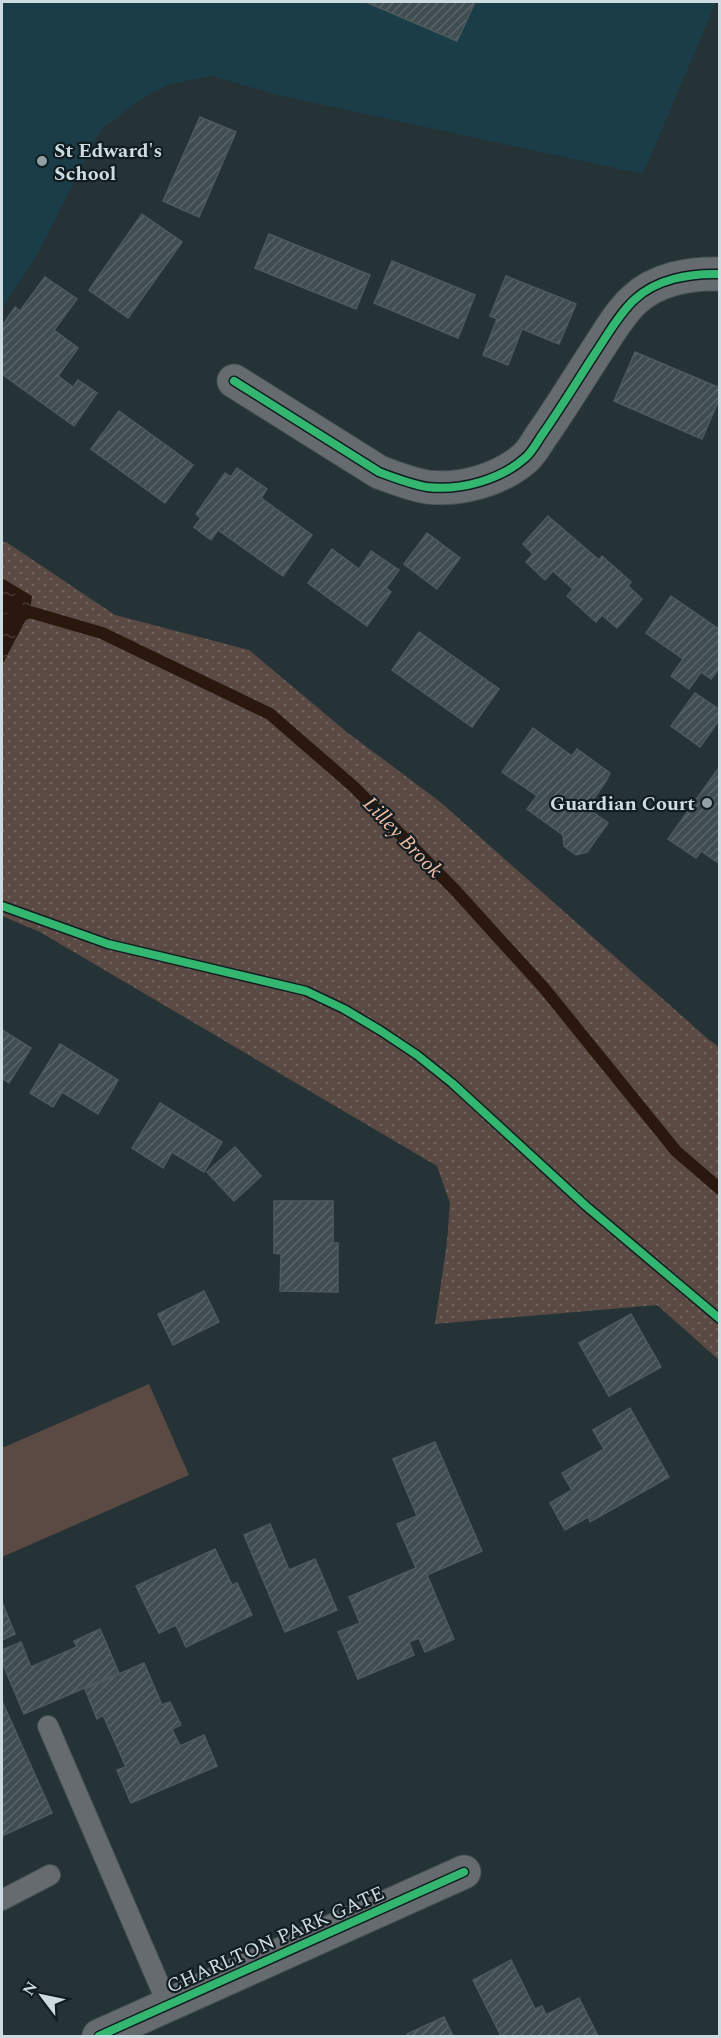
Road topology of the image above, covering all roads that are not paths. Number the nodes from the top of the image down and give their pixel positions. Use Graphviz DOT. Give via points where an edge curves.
graph roads {
  1 [pos="720,274"];
  2 [pos="234,381"];
  3 [pos="48,1726"];
  4 [pos="464,1872"];
  5 [pos="50,1875"];
  6 [pos="2,1900"];
  7 [pos="168,2006"];
  8 [pos="113,2034"];
  1 -- 2 [label="street" via="677,277 635,299 527,457 479,482 428,487 403,482 379,472"];
  3 -- 7 [label="lane"];
  4 -- 7 [label="street, CHARLTON PARK GATE"];
  5 -- 6 [label="lane"];
  7 -- 8 [label="street, CHARLTON PARK GATE"];
}
